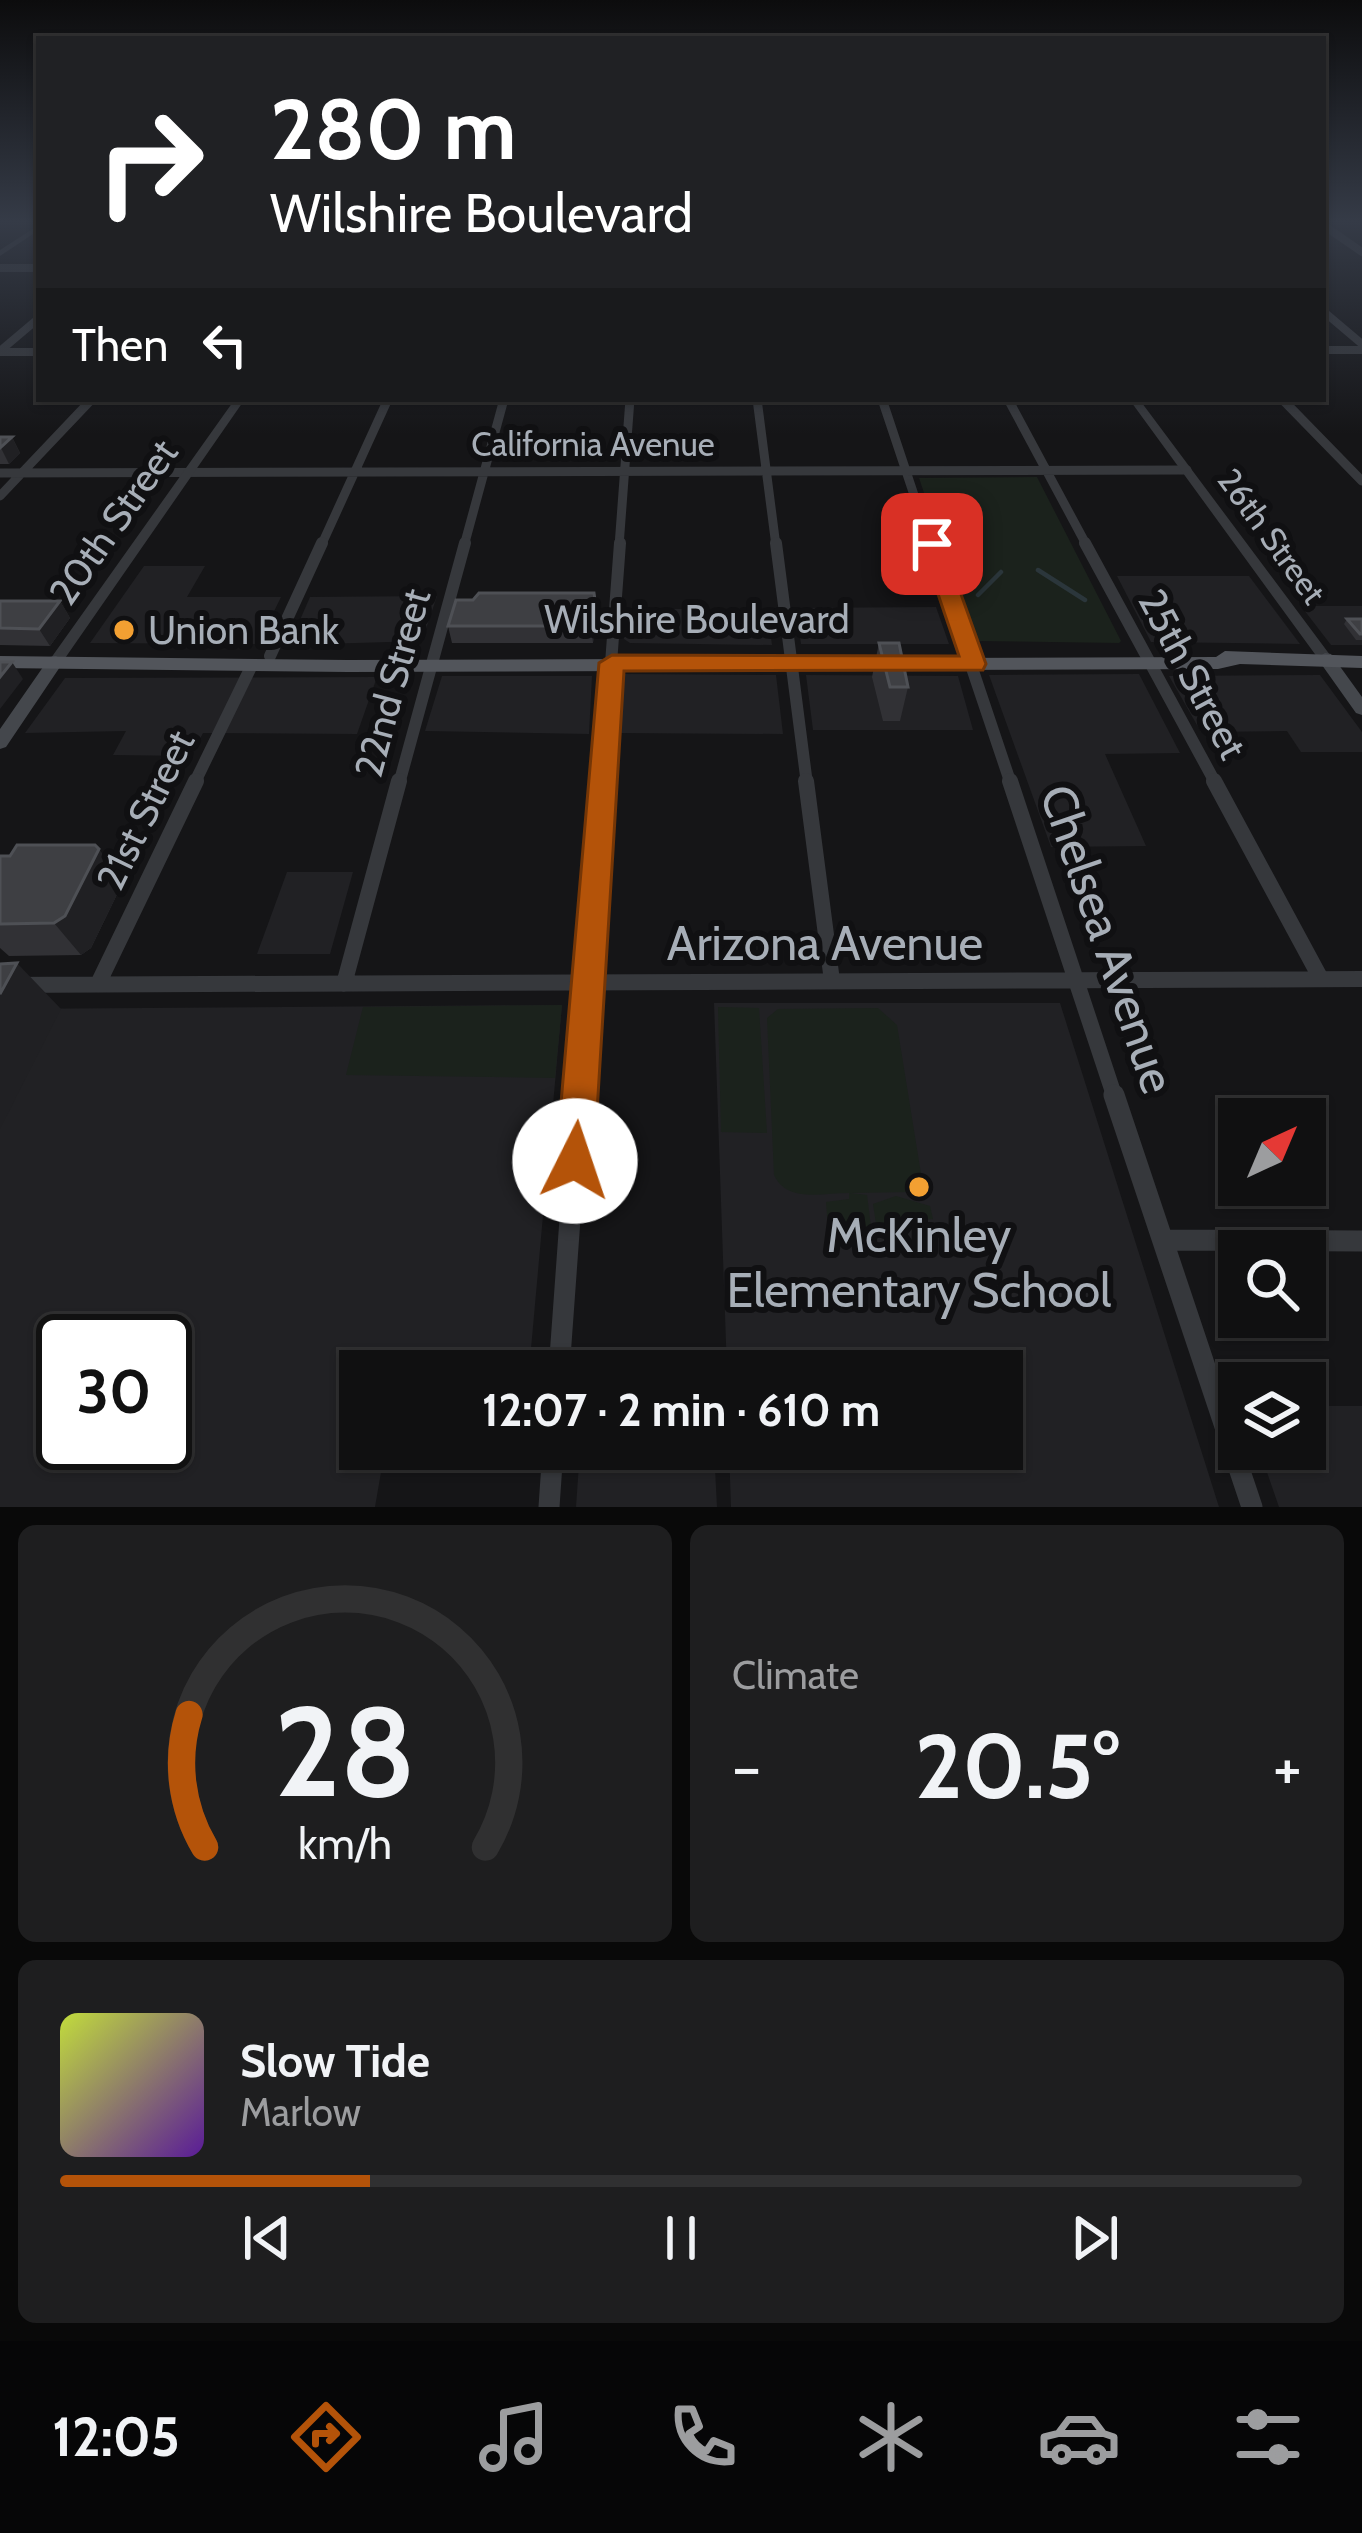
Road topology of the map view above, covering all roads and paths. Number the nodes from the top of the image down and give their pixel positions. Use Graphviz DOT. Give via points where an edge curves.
graph roads {
  1 [pos="1326,314"];
  2 [pos="36,321"];
  3 [pos="1362,347"];
  4 [pos="1326,350"];
  5 [pos="0,352"];
  6 [pos="36,352"];
  7 [pos="89,402"];
  8 [pos="238,402"];
  9 [pos="387,402"];
  10 [pos="503,402"];
  11 [pos="630,402"];
  12 [pos="757,402"];
  13 [pos="883,402"];
  14 [pos="1010,402"];
  15 [pos="1136,402"];
  16 [pos="1285,402"];
  17 [pos="1046,470"];
  18 [pos="1187,470"];
  19 [pos="355,471"];
  20 [pos="484,471"];
  21 [pos="766,471"];
  22 [pos="907,471"];
  23 [pos="189,472"];
  24 [pos="625,472"];
  25 [pos="0,473"];
  26 [pos="22,473"];
  27 [pos="1362,481"];
  28 [pos="0,496"];
  29 [pos="1362,652"];
  30 [pos="1148,657"];
  31 [pos="790,658"];
  32 [pos="1325,658"];
  33 [pos="612,659"];
  34 [pos="972,659"];
  35 [pos="433,660"];
  36 [pos="0,662"];
  37 [pos="56,662"];
  38 [pos="161,662"];
  39 [pos="253,662"];
  40 [pos="1362,662"];
  41 [pos="1362,709"];
  42 [pos="0,743"];
  43 [pos="1321,979"];
  44 [pos="1362,979"];
  45 [pos="1075,980"];
  46 [pos="832,981"];
  47 [pos="344,984"];
  48 [pos="588,984"];
  49 [pos="0,985"];
  50 [pos="98,985"];
  51 [pos="1166,1240"];
  52 [pos="1362,1241"];
  53 [pos="561,1350"];
  54 [pos="552,1470"];
  55 [pos="549,1507"];
  56 [pos="1252,1507"];
  1 -- 3 [label="street"];
  2 -- 5 [label="street"];
  3 -- 4 [label="street"];
  5 -- 6 [label="street"];
  7 -- 26 [label="street"];
  8 -- 23 [label="street, 20th Street"];
  9 -- 19 [label="street, 21st Street"];
  10 -- 20 [label="street, 22nd Street"];
  11 -- 24 [label="street"];
  12 -- 21 [label="street"];
  13 -- 22 [label="street, Chelsea Avenue"];
  14 -- 17 [label="street, 25th Street"];
  15 -- 18 [label="street, 26th Street"];
  16 -- 27 [label="street"];
  17 -- 18 [label="street, California Avenue"];
  17 -- 22 [label="street, California Avenue"];
  17 -- 30 [label="street, 25th Street"];
  18 -- 32 [label="street, 26th Street"];
  19 -- 20 [label="street, California Avenue"];
  19 -- 23 [label="street, California Avenue"];
  19 -- 39 [label="street, 21st Street"];
  20 -- 24 [label="street, California Avenue"];
  20 -- 35 [label="street, 22nd Street"];
  21 -- 22 [label="street, California Avenue"];
  21 -- 24 [label="street, California Avenue"];
  21 -- 31 [label="street"];
  22 -- 34 [label="street, Chelsea Avenue"];
  23 -- 26 [label="street, California Avenue"];
  23 -- 37 [label="street, 20th Street"];
  24 -- 33 [label="street"];
  25 -- 26 [label="street, California Avenue"];
  26 -- 28 [label="street"];
  29 -- 32 [label="main road, Wilshire Boulevard"];
  30 -- 32 [label="main road, Wilshire Boulevard"];
  30 -- 34 [label="main road, Wilshire Boulevard"];
  30 -- 43 [label="street, 25th Street"];
  31 -- 33 [label="main road, Wilshire Boulevard"];
  31 -- 34 [label="main road, Wilshire Boulevard"];
  31 -- 46 [label="street"];
  32 -- 40 [label="main road, Wilshire Boulevard"];
  32 -- 41 [label="main road, 26th Street"];
  33 -- 35 [label="main road, Wilshire Boulevard"];
  33 -- 48 [label="street"];
  34 -- 45 [label="street, Chelsea Avenue"];
  35 -- 39 [label="main road, Wilshire Boulevard"];
  35 -- 47 [label="street, 22nd Street"];
  36 -- 37 [label="main road, Wilshire Boulevard"];
  37 -- 38 [label="main road, Wilshire Boulevard"];
  37 -- 42 [label="main road, 20th Street"];
  38 -- 39 [label="main road, Wilshire Boulevard"];
  38 -- 39 [label="main road, Wilshire Boulevard"];
  39 -- 50 [label="street, 21st Street"];
  43 -- 44 [label="street, Arizona Avenue"];
  43 -- 45 [label="street, Arizona Avenue"];
  45 -- 46 [label="street, Arizona Avenue"];
  45 -- 51 [label="street, Chelsea Avenue"];
  46 -- 48 [label="street, Arizona Avenue"];
  47 -- 48 [label="street, Arizona Avenue"];
  47 -- 50 [label="street, Arizona Avenue"];
  48 -- 53 [label="street"];
  49 -- 50 [label="street, Arizona Avenue"];
  51 -- 52 [label="street"];
  51 -- 56 [label="street, Chelsea Avenue"];
  54 -- 55 [label="street"];
}
